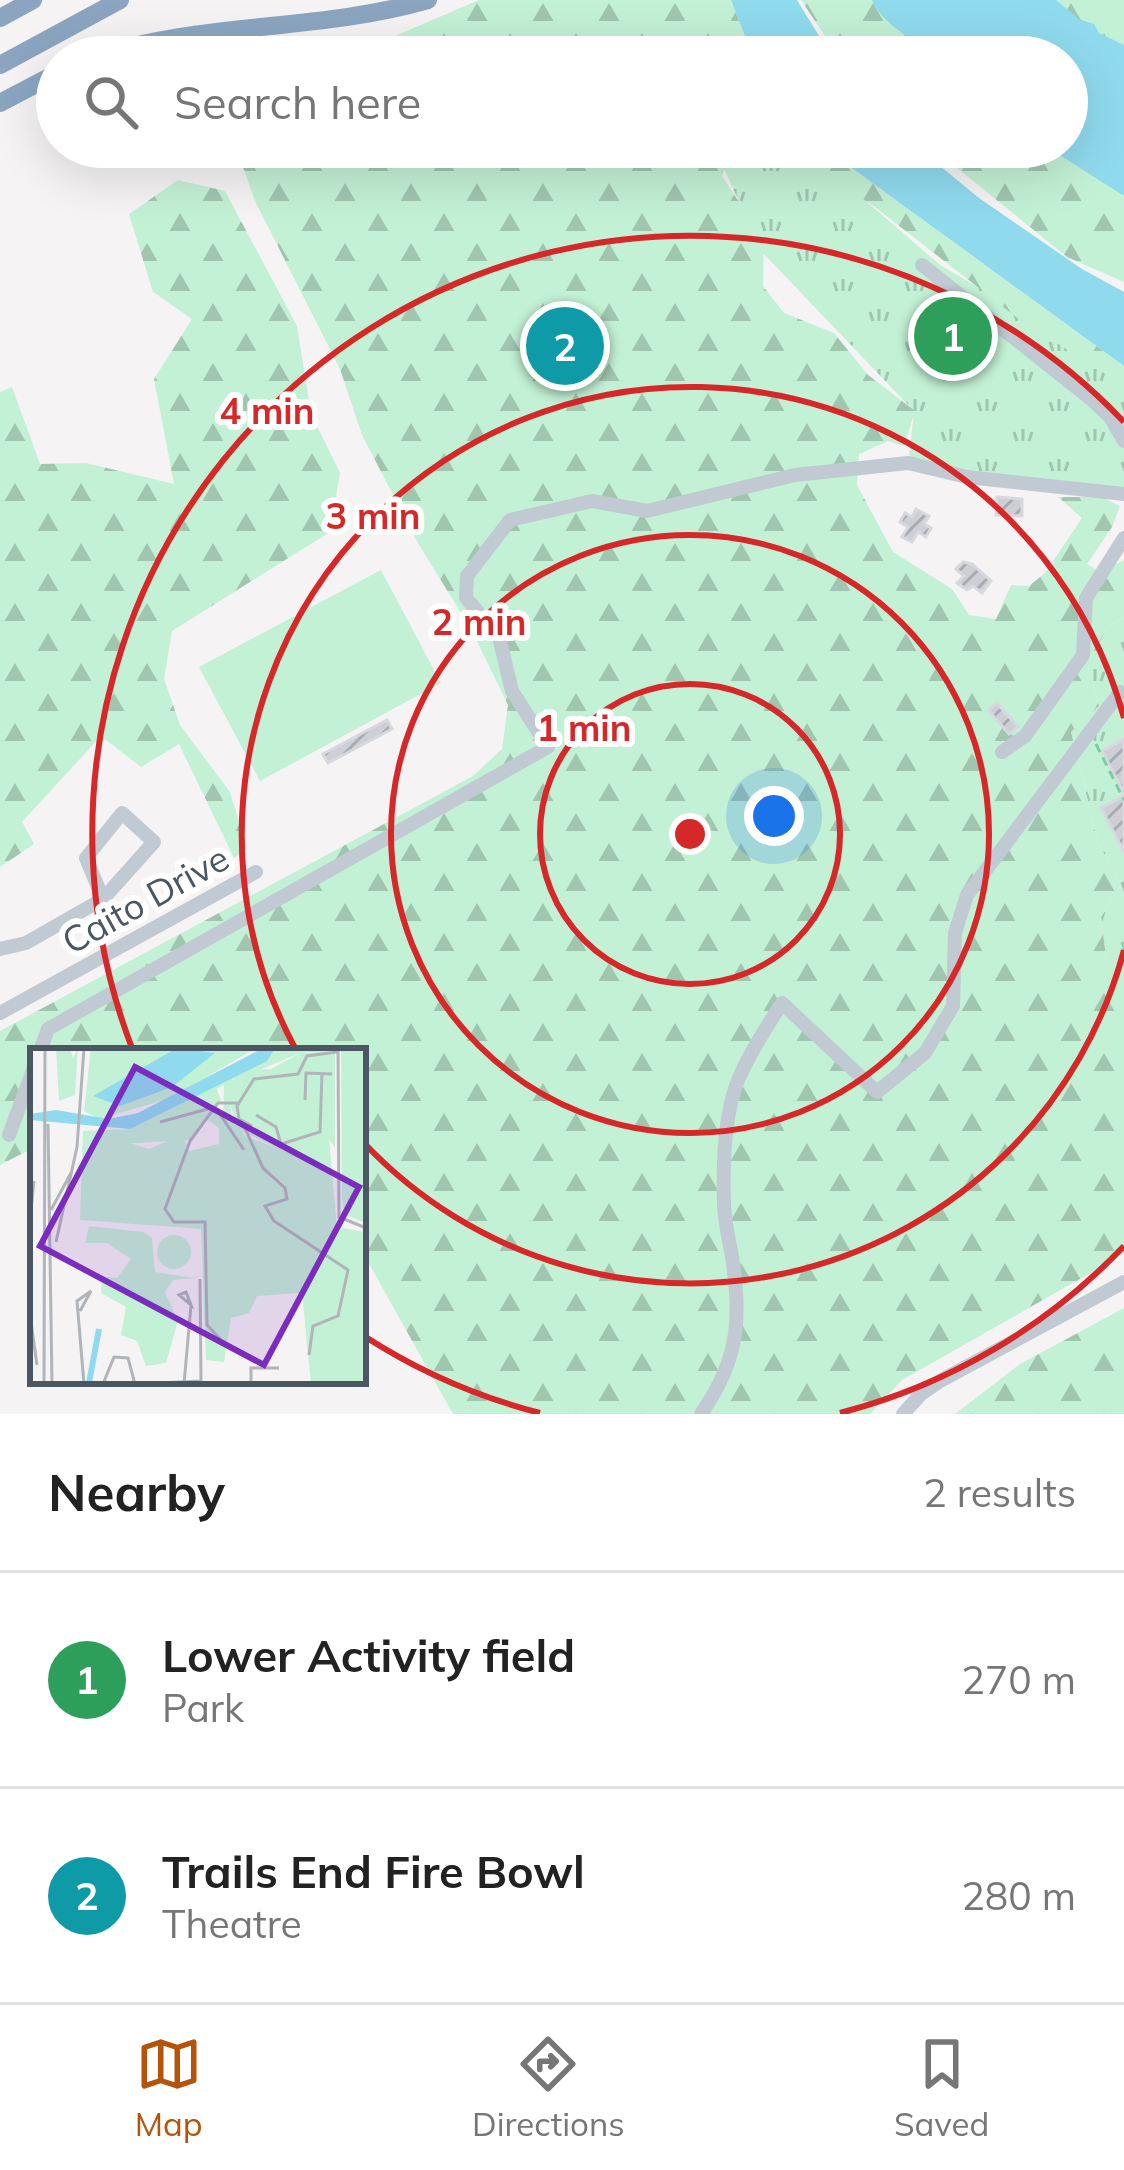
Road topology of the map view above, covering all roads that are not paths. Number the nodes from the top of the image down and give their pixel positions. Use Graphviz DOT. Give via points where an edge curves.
graph roads {
  1 [pos="33,0"];
  2 [pos="120,0"];
  3 [pos="428,0"];
  4 [pos="0,18"];
  5 [pos="54,36"];
  6 [pos="172,36"];
  7 [pos="36,46"];
  8 [pos="0,65"];
  9 [pos="36,84"];
  10 [pos="0,104"];
  11 [pos="922,265"];
  12 [pos="1124,441"];
  13 [pos="1124,494"];
  14 [pos="1124,538"];
  15 [pos="1123,692"];
  16 [pos="1002,752"];
  17 [pos="256,872"];
  18 [pos="104,899"];
  19 [pos="0,950"];
  20 [pos="0,1013"];
  21 [pos="41,1048"];
  22 [pos="30,1078"];
  23 [pos="9,1135"];
  24 [pos="1124,1282"];
  25 [pos="701,1414"];
  26 [pos="903,1414"];
  1 -- 4 [label="highway"];
  2 -- 5 [label="highway"];
  3 -- 6 [label="highway" via="360,17"];
  7 -- 8 [label="highway"];
  9 -- 10 [label="highway"];
  11 -- 12 [label="street" via="1091,398"];
  13 -- 21 [label="street" via="908,463 796,475 647,511 592,501 510,520 467,576 466,598 499,637 512,692 548,747 48,1030"];
  14 -- 16 [label="street" via="1085,598 1083,655 1025,736"];
  15 -- 25 [label="street" via="967,895 955,933 952,1006 925,1053 877,1092 782,1003 764,1030 734,1088 729,1121 724,1205 738,1336"];
  17 -- 20 [label="street, Caito Drive"];
  18 -- 18 [label="street" via="154,842 122,813 86,858"];
  18 -- 19 [label="street"];
  22 -- 23 [label="street"];
  24 -- 26 [label="street" via="940,1381"];
}
